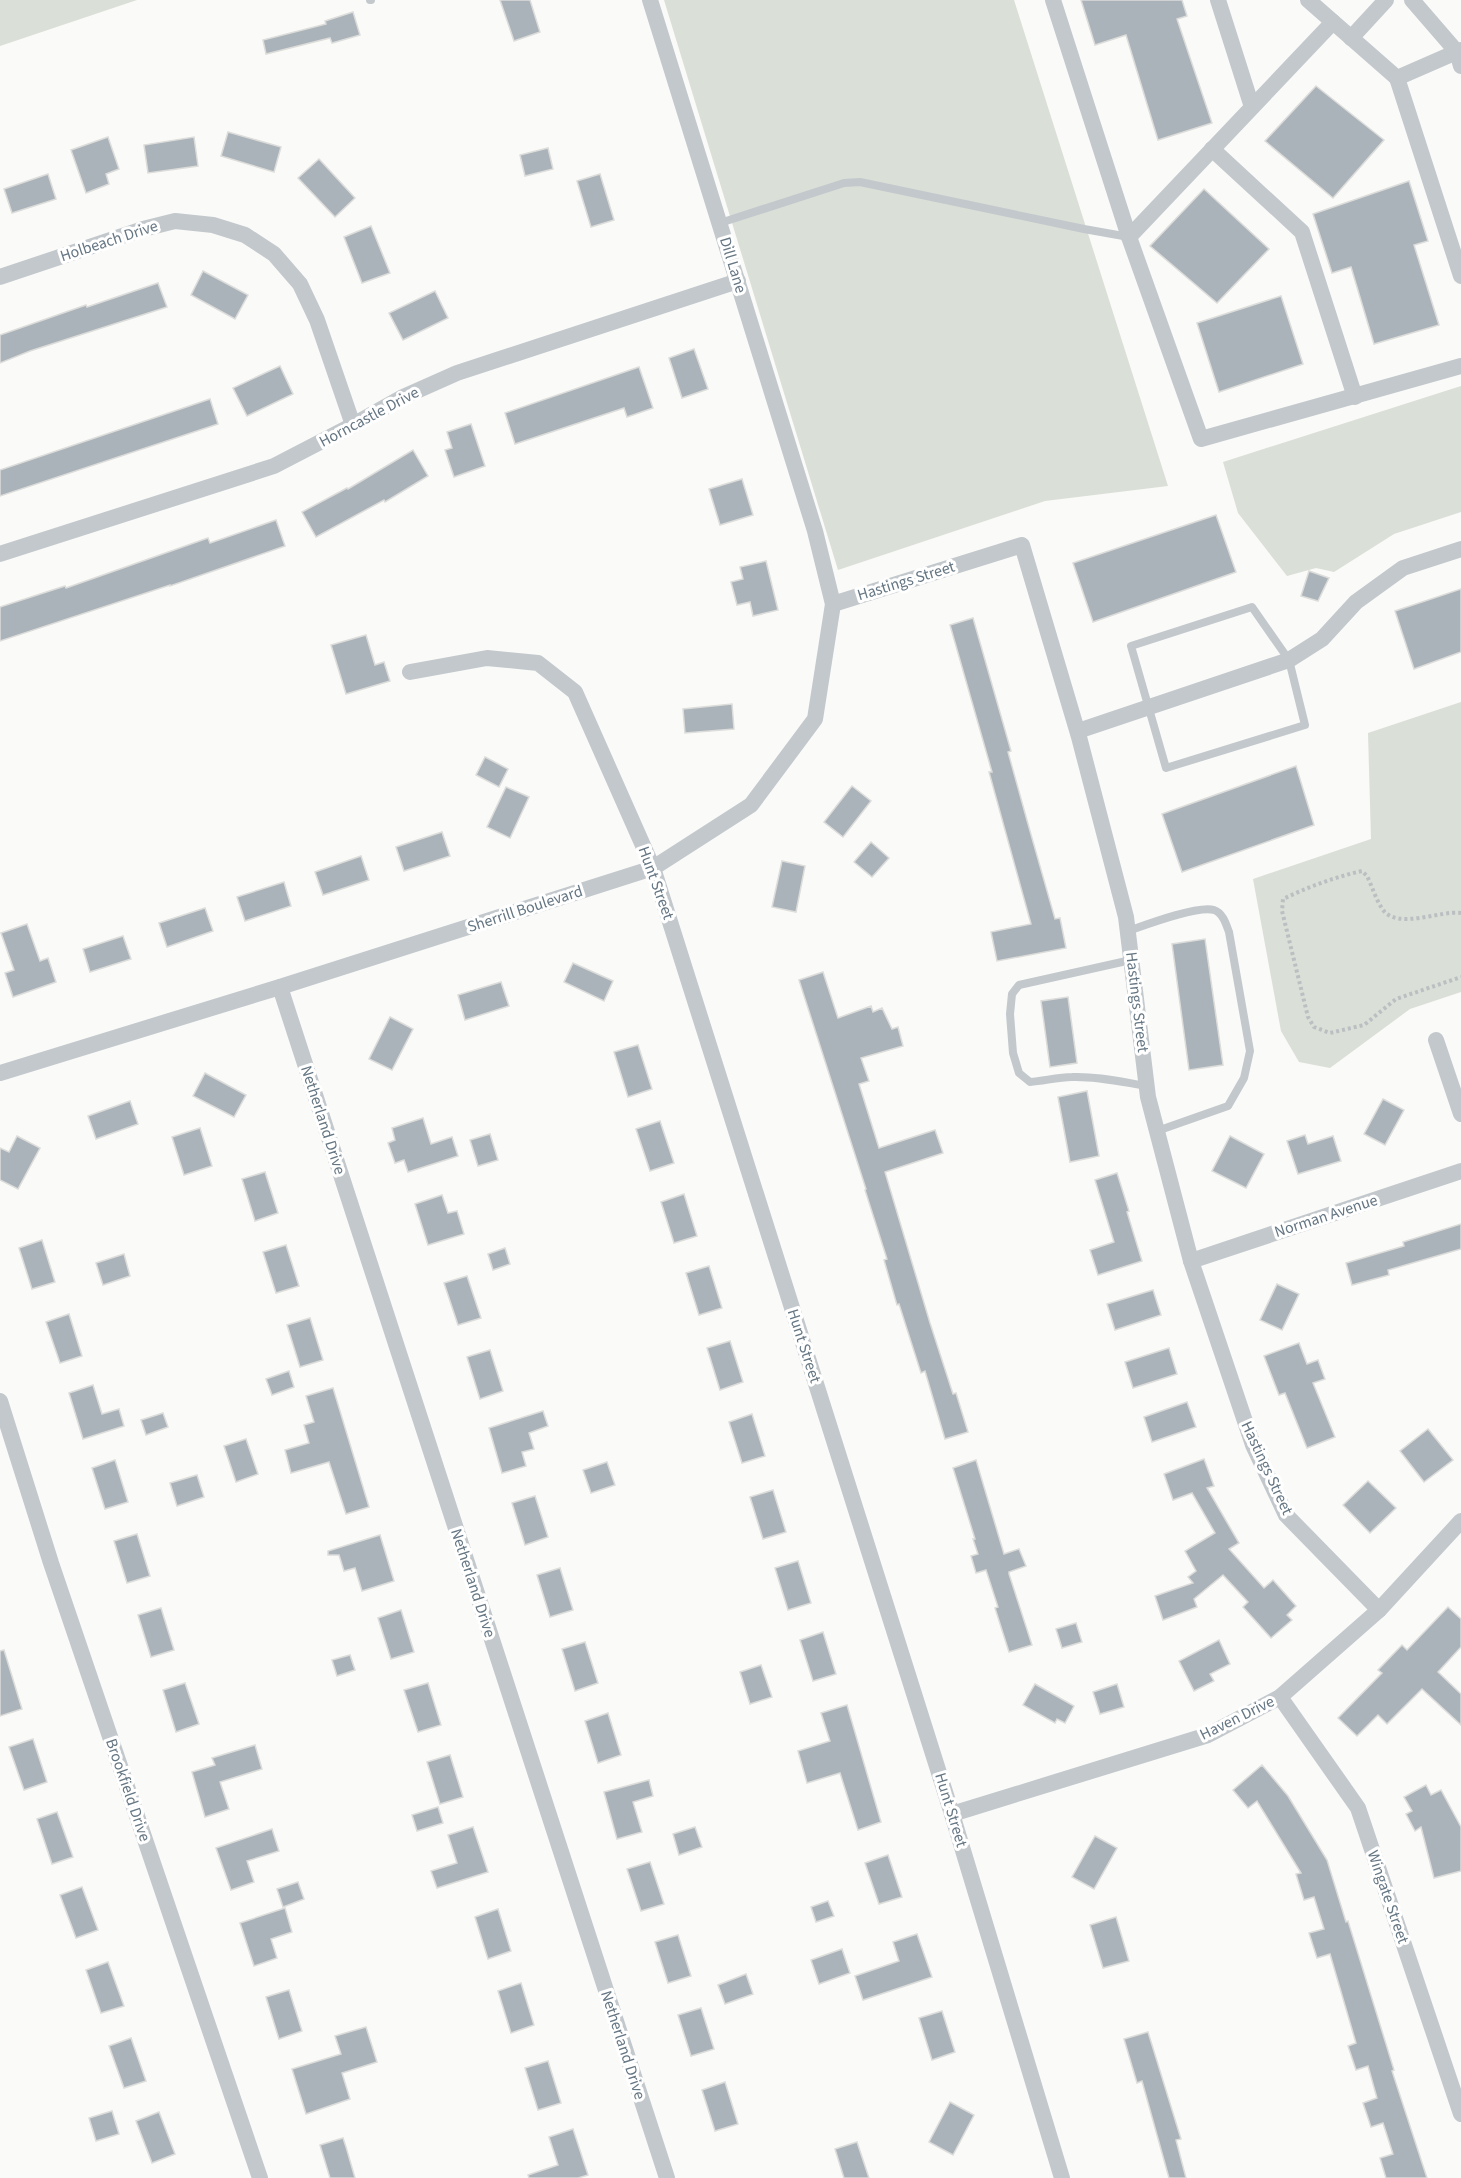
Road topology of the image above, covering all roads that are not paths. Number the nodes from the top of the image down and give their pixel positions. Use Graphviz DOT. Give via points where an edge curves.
graph roads {
  1 [pos="651,0"];
  2 [pos="1053,0"];
  3 [pos="1218,0"];
  4 [pos="1308,0"];
  5 [pos="1386,0"];
  6 [pos="1412,0"];
  7 [pos="1333,22"];
  8 [pos="1351,38"];
  9 [pos="1460,56"];
  10 [pos="1397,78"];
  11 [pos="1252,107"];
  12 [pos="1212,149"];
  13 [pos="720,223"];
  14 [pos="1130,237"];
  15 [pos="1461,276"];
  16 [pos="0,277"];
  17 [pos="738,281"];
  18 [pos="1461,366"];
  19 [pos="1355,397"];
  20 [pos="352,425"];
  21 [pos="815,531"];
  22 [pos="1461,549"];
  23 [pos="0,554"];
  24 [pos="833,604"];
  25 [pos="1289,660"];
  26 [pos="410,672"];
  27 [pos="1149,707"];
  28 [pos="1078,731"];
  29 [pos="653,867"];
  30 [pos="1128,931"];
  31 [pos="1131,960"];
  32 [pos="280,987"];
  33 [pos="1436,1040"];
  34 [pos="0,1073"];
  35 [pos="1147,1086"];
  36 [pos="1461,1114"];
  37 [pos="1157,1131"];
  38 [pos="1461,1171"];
  39 [pos="1191,1261"];
  40 [pos="0,1401"];
  41 [pos="1461,1521"];
  42 [pos="1379,1610"];
  43 [pos="1280,1697"];
  44 [pos="952,1814"];
  45 [pos="1457,2089"];
  46 [pos="1461,2114"];
  47 [pos="260,2178"];
  48 [pos="667,2178"];
  49 [pos="1062,2178"];
  1 -- 13 [label="street, Dill Lane"];
  2 -- 14 [label="street"];
  3 -- 11 [label="street"];
  4 -- 7 [label="street"];
  5 -- 8 [label="street"];
  6 -- 9 [label="street"];
  7 -- 8 [label="street"];
  7 -- 11 [label="street"];
  8 -- 10 [label="street"];
  9 -- 10 [label="street"];
  10 -- 15 [label="street"];
  11 -- 12 [label="street"];
  12 -- 14 [label="street"];
  12 -- 19 [label="street" via="1302,232"];
  13 -- 14 [label="lane" via="844,183 860,182"];
  13 -- 17 [label="street, Dill Lane"];
  14 -- 19 [label="street" via="1201,439"];
  16 -- 20 [label="street, Holbeach Drive" via="175,221 213,225 245,236 274,254 300,284"];
  17 -- 20 [label="street, Horncastle Drive" via="457,373"];
  17 -- 21 [label="street, Dill Lane"];
  18 -- 19 [label="street"];
  20 -- 23 [label="street, Horncastle Drive" via="274,466"];
  21 -- 24 [label="street, Sherrill Boulevard"];
  22 -- 25 [label="street" via="1403,568 1356,602 1322,639"];
  24 -- 28 [label="street, Hastings Street" via="1022,545"];
  24 -- 29 [label="street, Sherrill Boulevard" via="815,719 752,806"];
  25 -- 27 [label="street"];
  25 -- 27 [label="lane" via="1252,607 1131,646"];
  25 -- 27 [label="lane" via="1305,725 1166,768"];
  26 -- 29 [label="street, Hunt Street" via="487,658 538,663 575,692"];
  27 -- 28 [label="street"];
  28 -- 30 [label="street, Hastings Street"];
  29 -- 32 [label="street, Sherrill Boulevard"];
  29 -- 44 [label="street, Hunt Street"];
  30 -- 31 [label="street, Hastings Street"];
  30 -- 37 [label="lane" via="1207,909 1224,918 1250,1051 1244,1078 1228,1106"];
  31 -- 35 [label="street, Hastings Street"];
  31 -- 35 [label="lane" via="1019,986 1012,993 1010,1014 1013,1053 1019,1073 1030,1082 1090,1077"];
  32 -- 34 [label="street, Sherrill Boulevard"];
  32 -- 48 [label="street, Netherland Drive"];
  33 -- 36 [label="street"];
  35 -- 37 [label="street, Hastings Street"];
  37 -- 39 [label="street, Hastings Street"];
  38 -- 39 [label="street, Norman Avenue"];
  39 -- 42 [label="street, Hastings Street" via="1253,1445 1286,1515"];
  40 -- 47 [label="street, Brookfield Drive"];
  41 -- 42 [label="street, Haven Drive"];
  42 -- 43 [label="street, Haven Drive"];
  43 -- 44 [label="street, Haven Drive" via="1208,1735"];
  43 -- 45 [label="street, Wingate Street" via="1358,1808"];
  44 -- 49 [label="street, Hunt Street"];
  45 -- 46 [label="street, Wingate Street"];
}
